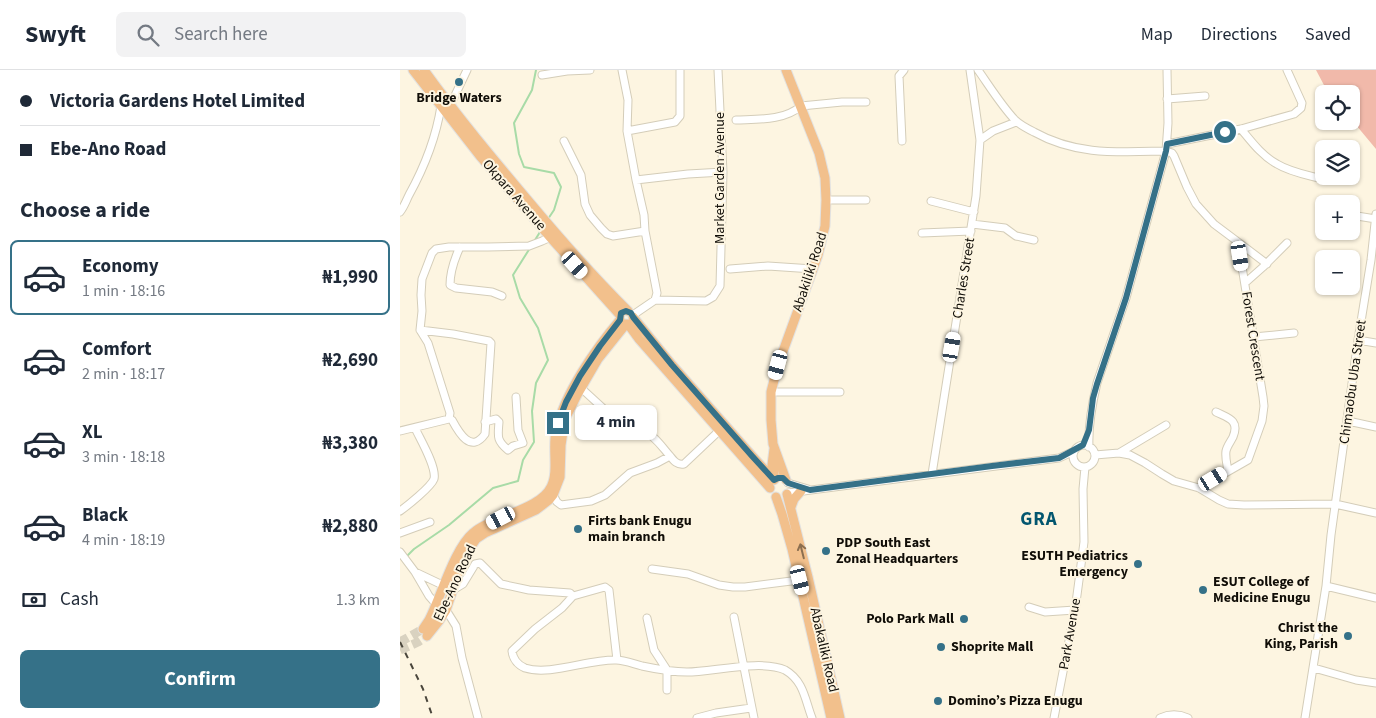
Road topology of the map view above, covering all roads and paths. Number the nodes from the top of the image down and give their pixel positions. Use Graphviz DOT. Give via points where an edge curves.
graph roads {
  1 [pos="413,70"];
  2 [pos="468,70"];
  3 [pos="590,70"];
  4 [pos="622,70"];
  5 [pos="680,70"];
  6 [pos="718,70"];
  7 [pos="786,70"];
  8 [pos="904,70"];
  9 [pos="970,70"];
  10 [pos="978,70"];
  11 [pos="1166,70"];
  12 [pos="1287,70"];
  13 [pos="425,73"];
  14 [pos="542,75"];
  15 [pos="1205,96"];
  16 [pos="1167,99"];
  17 [pos="866,102"];
  18 [pos="445,106"];
  19 [pos="801,106"];
  20 [pos="736,120"];
  21 [pos="1016,122"];
  22 [pos="1240,129"];
  23 [pos="627,132"];
  24 [pos="980,140"];
  25 [pos="564,141"];
  26 [pos="902,141"];
  27 [pos="1166,148"];
  28 [pos="723,172"];
  29 [pos="1315,177"];
  30 [pos="636,180"];
  31 [pos="826,200"];
  32 [pos="866,200"];
  33 [pos="931,201"];
  34 [pos="401,211"];
  35 [pos="974,212"];
  36 [pos="1376,214"];
  37 [pos="1360,216"];
  38 [pos="1376,219"];
  39 [pos="972,227"];
  40 [pos="548,229"];
  41 [pos="645,231"];
  42 [pos="922,233"];
  43 [pos="1034,240"];
  44 [pos="1238,242"];
  45 [pos="1287,243"];
  46 [pos="460,247"];
  47 [pos="1374,261"];
  48 [pos="1267,264"];
  49 [pos="730,269"];
  50 [pos="813,269"];
  51 [pos="1245,283"];
  52 [pos="502,296"];
  53 [pos="655,300"];
  54 [pos="627,318"];
  55 [pos="420,330"];
  56 [pos="1294,333"];
  57 [pos="1254,337"];
  58 [pos="1358,340"];
  59 [pos="1376,343"];
  60 [pos="581,388"];
  61 [pos="771,392"];
  62 [pos="840,392"];
  63 [pos="516,397"];
  64 [pos="708,411"];
  65 [pos="1216,412"];
  66 [pos="449,419"];
  67 [pos="1348,421"];
  68 [pos="485,422"];
  69 [pos="1166,425"];
  70 [pos="1376,427"];
  71 [pos="414,428"];
  72 [pos="720,430"];
  73 [pos="400,431"];
  74 [pos="774,445"];
  75 [pos="1086,446"];
  76 [pos="1074,451"];
  77 [pos="1119,453"];
  78 [pos="1094,455"];
  79 [pos="670,456"];
  80 [pos="752,456"];
  81 [pos="1059,458"];
  82 [pos="1076,463"];
  83 [pos="1085,467"];
  84 [pos="1228,471"];
  85 [pos="932,474"];
  86 [pos="787,481"];
  87 [pos="773,482"];
  88 [pos="1199,488"];
  89 [pos="1083,489"];
  90 [pos="810,490"];
  91 [pos="801,491"];
  92 [pos="788,493"];
  93 [pos="553,495"];
  94 [pos="776,496"];
  95 [pos="1335,504"];
  96 [pos="791,507"];
  97 [pos="400,511"];
  98 [pos="1376,512"];
  99 [pos="430,522"];
  100 [pos="400,533"];
  101 [pos="400,552"];
  102 [pos="652,569"];
  103 [pos="415,572"];
  104 [pos="800,580"];
  105 [pos="1326,586"];
  106 [pos="448,588"];
  107 [pos="573,596"];
  108 [pos="1376,598"];
  109 [pos="436,604"];
  110 [pos="810,606"];
  111 [pos="1029,607"];
  112 [pos="446,610"];
  113 [pos="1075,610"];
  114 [pos="734,617"];
  115 [pos="647,618"];
  116 [pos="617,660"];
  117 [pos="744,667"];
  118 [pos="1314,668"];
  119 [pos="667,670"];
  120 [pos="1376,683"];
  121 [pos="667,690"];
  122 [pos="751,708"];
  123 [pos="478,718"];
  124 [pos="697,718"];
  125 [pos="754,718"];
  126 [pos="812,718"];
  127 [pos="831,718"];
  128 [pos="840,718"];
  129 [pos="1054,718"];
  130 [pos="1160,718"];
  131 [pos="1188,718"];
  132 [pos="1305,718"];
  1 -- 13 [label="main road, Okpara Avenue"];
  2 -- 18 [label="street"];
  3 -- 14 [label="street"];
  4 -- 23 [label="street" via="628,100"];
  5 -- 23 [label="street" via="680,112 677,120"];
  6 -- 28 [label="street, Market Garden Avenue"];
  7 -- 19 [label="main road, Abakiliki Road"];
  8 -- 26 [label="street" via="899,76"];
  9 -- 24 [label="street, Charles Street"];
  10 -- 21 [label="street"];
  11 -- 16 [label="street"];
  12 -- 22 [label="street" via="1302,103 1301,108 1294,114"];
  13 -- 18 [label="main road, Okpara Avenue"];
  15 -- 16 [label="street"];
  16 -- 27 [label="street"];
  17 -- 19 [label="street"];
  18 -- 34 [label="street" via="423,169"];
  18 -- 40 [label="main road, Okpara Avenue" via="480,156"];
  19 -- 20 [label="street" via="796,111 774,117"];
  19 -- 31 [label="main road, Abakiliki Road" via="822,163"];
  21 -- 24 [label="street"];
  21 -- 27 [label="street" via="1071,148 1115,152"];
  22 -- 27 [label="street"];
  22 -- 29 [label="street" via="1279,166"];
  23 -- 30 [label="street"];
  24 -- 35 [label="street, Charles Street"];
  25 -- 41 [label="street" via="581,175 585,204 601,228 612,236"];
  27 -- 44 [label="street" via="1174,156 1196,204 1214,224"];
  27 -- 75 [label="street" via="1126,298 1093,398"];
  28 -- 30 [label="street"];
  28 -- 53 [label="street, Market Garden Avenue" via="720,286 713,298 706,301"];
  30 -- 41 [label="street"];
  31 -- 32 [label="street"];
  31 -- 50 [label="main road, Abakiliki Road" via="823,234"];
  33 -- 35 [label="street"];
  35 -- 39 [label="street, Charles Street"];
  36 -- 38 [label="street, Chimaobu Uba Street"];
  37 -- 38 [label="street"];
  38 -- 47 [label="street, Chimaobu Uba Street"];
  39 -- 42 [label="street"];
  39 -- 43 [label="street" via="1005,228 1016,236"];
  39 -- 85 [label="street, Charles Street"];
  40 -- 46 [label="street" via="542,242 533,245"];
  40 -- 54 [label="main road, Okpara Avenue"];
  41 -- 53 [label="street" via="657,293"];
  44 -- 48 [label="street"];
  44 -- 51 [label="street, Forest Crescent"];
  45 -- 48 [label="street"];
  46 -- 52 [label="street" via="450,274 450,285"];
  46 -- 55 [label="street" via="436,249 432,253 422,279"];
  47 -- 58 [label="street, Chimaobu Uba Street"];
  48 -- 51 [label="street"];
  49 -- 50 [label="street" via="768,266"];
  50 -- 61 [label="main road, Abakiliki Road"];
  51 -- 57 [label="street, Forest Crescent"];
  53 -- 54 [label="street"];
  54 -- 60 [label="main road"];
  54 -- 64 [label="main road, Okpara Avenue" via="640,339"];
  54 -- 106 [label="main road, Ebe-Ano Road" via="604,340 561,414 554,443 551,486 532,504 473,533 462,544"];
  55 -- 66 [label="street" via="428,343 450,413"];
  55 -- 68 [label="street" via="491,343"];
  56 -- 57 [label="street"];
  57 -- 84 [label="street, Forest Crescent" via="1263,416 1248,460"];
  58 -- 59 [label="street"];
  58 -- 67 [label="street, Chimaobu Uba Street"];
  60 -- 79 [label="street" via="623,425 652,435"];
  60 -- 93 [label="main road" via="564,424 560,477"];
  61 -- 62 [label="street"];
  61 -- 74 [label="main road, Abakiliki Road"];
  63 -- 68 [label="street" via="522,443 508,450 498,438 499,422 496,418"];
  64 -- 72 [label="main road, Okpara Avenue"];
  64 -- 80 [label="main road, Okpara Avenue"];
  65 -- 84 [label="street" via="1235,425 1226,450"];
  66 -- 68 [label="street" via="468,442 475,443 485,434"];
  66 -- 71 [label="street"];
  67 -- 70 [label="street"];
  67 -- 95 [label="street, Chimaobu Uba Street"];
  69 -- 77 [label="street"];
  71 -- 73 [label="street"];
  71 -- 97 [label="street" via="434,478"];
  72 -- 79 [label="street" via="684,464 680,465"];
  72 -- 87 [label="main road, Okpara Avenue"];
  74 -- 80 [label="main road" via="767,455 761,458"];
  74 -- 86 [label="main road"];
  74 -- 87 [label="main road"];
  75 -- 76 [label="street"];
  75 -- 78 [label="street" via="1093,450"];
  76 -- 81 [label="street"];
  76 -- 82 [label="street"];
  77 -- 78 [label="street"];
  77 -- 88 [label="street" via="1138,459 1174,480"];
  78 -- 83 [label="street" via="1092,464"];
  79 -- 93 [label="street" via="630,473 604,495 590,501 561,505"];
  80 -- 87 [label="main road, Okpara Avenue"];
  81 -- 82 [label="street"];
  81 -- 85 [label="street"];
  82 -- 83 [label="street"];
  82 -- 89 [label="street"];
  83 -- 89 [label="street"];
  84 -- 88 [label="street, Forest Crescent"];
  85 -- 90 [label="street"];
  86 -- 87 [label="main road" via="780,478"];
  86 -- 90 [label="street"];
  86 -- 92 [label="main road"];
  87 -- 94 [label="main road" via="771,492"];
  88 -- 95 [label="street" via="1228,504"];
  89 -- 113 [label="street, Park Avenue" via="1084,542"];
  90 -- 91 [label="street"];
  91 -- 92 [label="street"];
  91 -- 96 [label="main road"];
  92 -- 94 [label="main road" via="783,497"];
  92 -- 96 [label="main road, Abakaliki Road"];
  93 -- 106 [label="main road, Ebe-Ano Road" via="536,510 476,539"];
  94 -- 104 [label="main road, Abakaliki Road"];
  95 -- 98 [label="street"];
  95 -- 105 [label="street, Chimaobu Uba Street"];
  110 -- 96 [label="main road, Abakaliki Road, one-way"];
  99 -- 100 [label="street"];
  101 -- 103 [label="street"];
  102 -- 104 [label="street" via="745,588"];
  103 -- 106 [label="street"];
  103 -- 109 [label="street"];
  104 -- 110 [label="main road, Abakaliki Road"];
  105 -- 108 [label="street"];
  105 -- 118 [label="street, Chimaobu Uba Street"];
  106 -- 107 [label="street" via="463,584 475,564 480,563 501,584"];
  106 -- 109 [label="main road, Ebe-Ano Road"];
  106 -- 112 [label="main road, Ebe-Ano Road"];
  107 -- 116 [label="street" via="605,587 609,589"];
  107 -- 116 [label="street" via="515,647 512,651 514,658 526,668 545,670"];
  109 -- 112 [label="street"];
  109 -- 112 [label="main road, Ebe-Ano Road" via="425,632 439,622"];
  110 -- 127 [label="main road, Abakaliki Road"];
  110 -- 128 [label="main road, Abakaliki Road"];
  111 -- 113 [label="street" via="1045,612"];
  112 -- 123 [label="street" via="456,626"];
  113 -- 129 [label="street, Park Avenue"];
  114 -- 117 [label="street"];
  115 -- 119 [label="street" via="654,650"];
  116 -- 119 [label="street"];
  117 -- 119 [label="street" via="687,672"];
  117 -- 122 [label="street"];
  117 -- 126 [label="street" via="774,667 792,675 801,685"];
  118 -- 120 [label="street"];
  118 -- 132 [label="street, Chimaobu Uba Street"];
  119 -- 121 [label="street"];
  122 -- 124 [label="street"];
  122 -- 125 [label="street"];
  130 -- 131 [label="street" via="1173,715"];
}
